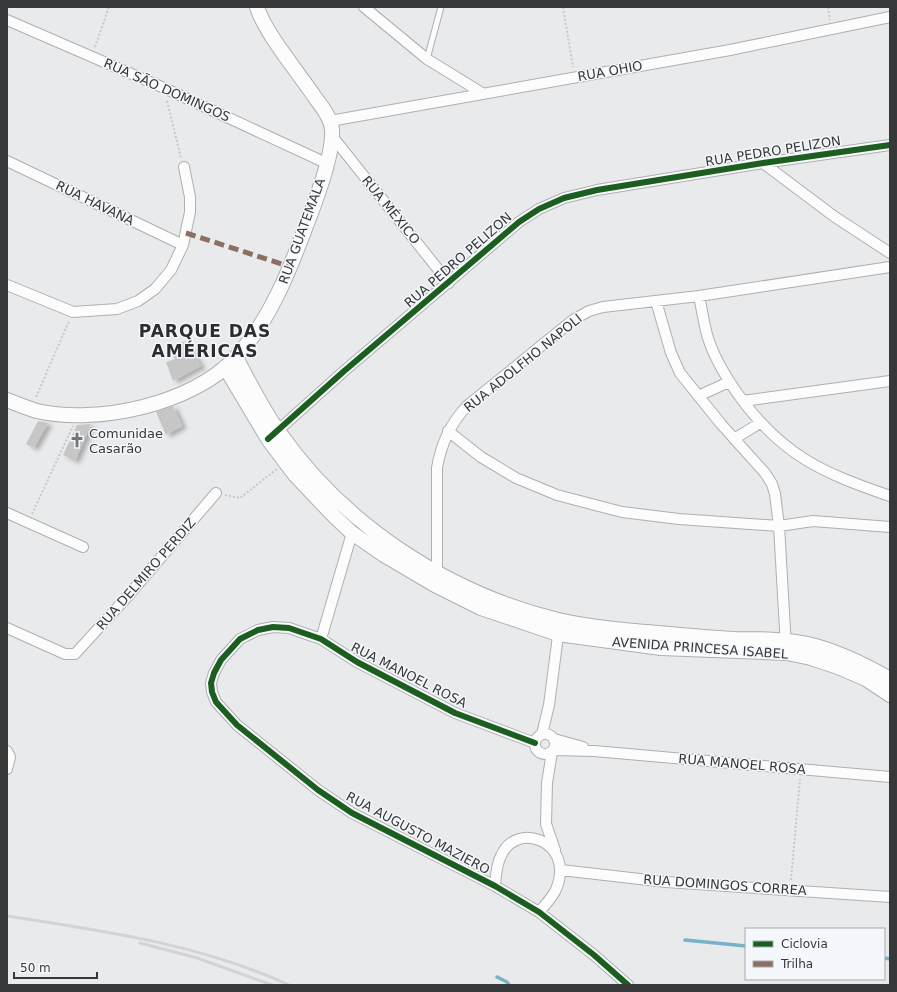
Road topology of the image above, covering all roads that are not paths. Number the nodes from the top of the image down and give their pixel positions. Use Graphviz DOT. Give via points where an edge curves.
graph roads {
  1 [pos="257,7"];
  2 [pos="364,7"];
  3 [pos="441,7"];
  4 [pos="890,17"];
  5 [pos="7,20"];
  6 [pos="427,58"];
  7 [pos="482,93"];
  8 [pos="328,116"];
  9 [pos="332,136"];
  10 [pos="890,146"];
  11 [pos="7,160"];
  12 [pos="326,163"];
  13 [pos="763,163"];
  14 [pos="184,167"];
  15 [pos="183,245"];
  16 [pos="890,253"];
  17 [pos="890,267"];
  18 [pos="449,283"];
  19 [pos="7,285"];
  20 [pos="699,296"];
  21 [pos="656,301"];
  22 [pos="231,363"];
  23 [pos="890,381"];
  24 [pos="729,382"];
  25 [pos="698,396"];
  26 [pos="7,400"];
  27 [pos="743,401"];
  28 [pos="760,423"];
  29 [pos="448,431"];
  30 [pos="273,435"];
  31 [pos="734,439"];
  32 [pos="216,494"];
  33 [pos="890,496"];
  34 [pos="7,512"];
  35 [pos="779,526"];
  36 [pos="890,527"];
  37 [pos="352,533"];
  38 [pos="83,547"];
  39 [pos="437,572"];
  40 [pos="560,620"];
  41 [pos="7,628"];
  42 [pos="558,634"];
  43 [pos="321,639"];
  44 [pos="786,647"];
  45 [pos="890,679"];
  46 [pos="890,695"];
  47 [pos="544,738"];
  48 [pos="553,751"];
  49 [pos="594,751"];
  50 [pos="540,753"];
  51 [pos="9,754"];
  52 [pos="7,769"];
  53 [pos="890,777"];
  54 [pos="547,783"];
  55 [pos="546,824"];
  56 [pos="527,838"];
  57 [pos="556,853"];
  58 [pos="561,870"];
  59 [pos="495,886"];
  60 [pos="890,897"];
  61 [pos="540,912"];
  62 [pos="628,985"];
  1 -- 8 [label="main road" via="266,27"];
  2 -- 6 [label="street"];
  3 -- 6 [label="lane"];
  4 -- 7 [label="street, RUA OHIO" via="730,50"];
  5 -- 12 [label="street, RUA SÃO DOMINGOS" via="164,88"];
  6 -- 7 [label="street"];
  7 -- 8 [label="street, RUA OHIO"];
  8 -- 9 [label="main road, RUA GUATEMALA"];
  9 -- 12 [label="main road, RUA GUATEMALA"];
  9 -- 18 [label="street, RUA MÉXICO"];
  10 -- 13 [label="street, RUA PEDRO PELIZON"];
  11 -- 15 [label="street, RUA HAVANA"];
  12 -- 22 [label="main road, RUA GUATEMALA" via="316,199 283,285 266,317"];
  13 -- 16 [label="street" via="835,217"];
  13 -- 18 [label="street, RUA PEDRO PELIZON" via="597,190 564,198 539,209 520,222"];
  14 -- 15 [label="street" via="190,212"];
  15 -- 19 [label="street" via="171,270 155,289 138,301 117,309 73,312"];
  17 -- 20 [label="street, RUA ADOLFHO NAPOLI"];
  18 -- 30 [label="street, RUA PEDRO PELIZON"];
  20 -- 21 [label="street, RUA ADOLFHO NAPOLI"];
  20 -- 24 [label="street" via="708,338"];
  21 -- 25 [label="street" via="671,353 680,373"];
  21 -- 29 [label="street, RUA ADOLFHO NAPOLI" via="603,307 573,320 467,406"];
  22 -- 26 [label="main road, RUA GUATEMALA" via="193,389 159,403 124,411 78,415 36,410"];
  22 -- 30 [label="main road, AVENIDA PRINCESA ISABEL"];
  23 -- 27 [label="street"];
  24 -- 25 [label="street"];
  24 -- 27 [label="street"];
  25 -- 31 [label="street"];
  27 -- 28 [label="street"];
  28 -- 31 [label="street"];
  28 -- 33 [label="street" via="799,457 844,480"];
  29 -- 35 [label="street" via="481,457 516,478 557,495 622,512"];
  29 -- 39 [label="street, RUA ADOLFHO NAPOLI" via="437,468"];
  30 -- 37 [label="main road, AVENIDA PRINCESA ISABEL" via="286,463"];
  30 -- 39 [label="main road, AVENIDA PRINCESA ISABEL" via="353,516 382,538"];
  31 -- 35 [label="street" via="772,484"];
  32 -- 41 [label="street, RUA DELMIRO PERDIZ" via="128,597 75,654 65,654"];
  34 -- 38 [label="street"];
  35 -- 36 [label="street" via="813,521"];
  35 -- 44 [label="street"];
  37 -- 42 [label="main road, AVENIDA PRINCESA ISABEL" via="384,556 481,608"];
  37 -- 43 [label="street"];
  39 -- 40 [label="main road, AVENIDA PRINCESA ISABEL" via="521,609"];
  40 -- 42 [label="street"];
  40 -- 44 [label="main road, AVENIDA PRINCESA ISABEL"];
  42 -- 44 [label="main road, AVENIDA PRINCESA ISABEL" via="661,648"];
  42 -- 47 [label="street"];
  43 -- 47 [label="street, RUA MANOEL ROSA" via="422,698 493,728"];
  43 -- 59 [label="street, RUA AUGUSTO MAZIERO" via="289,628 273,627 258,630 240,639 221,660 214,673 211,683 216,702 237,725 318,790 352,813"];
  44 -- 45 [label="main road, AVENIDA PRINCESA ISABEL" via="807,644 835,652 860,662"];
  44 -- 46 [label="main road, AVENIDA PRINCESA ISABEL" via="838,667"];
  47 -- 48 [label="street" via="556,744"];
  47 -- 49 [label="street, RUA MANOEL ROSA"];
  47 -- 50 [label="street" via="536,749"];
  48 -- 49 [label="street, RUA MANOEL ROSA"];
  48 -- 50 [label="street, RUA MANOEL ROSA"];
  48 -- 54 [label="street"];
  49 -- 53 [label="street, RUA MANOEL ROSA"];
  50 -- 54 [label="street"];
  51 -- 52 [label="street"];
  54 -- 55 [label="street"];
  55 -- 56 [label="street" via="540,833"];
  55 -- 57 [label="street"];
  56 -- 57 [label="street" via="538,839 548,844"];
  56 -- 59 [label="street" via="516,840 501,854"];
  57 -- 58 [label="street"];
  58 -- 60 [label="street, RUA DOMINGOS CORREA" via="666,882"];
  58 -- 61 [label="street" via="557,887"];
  59 -- 61 [label="street, RUA AUGUSTO MAZIERO"];
  61 -- 62 [label="street, RUA AUGUSTO MAZIERO"];
}
